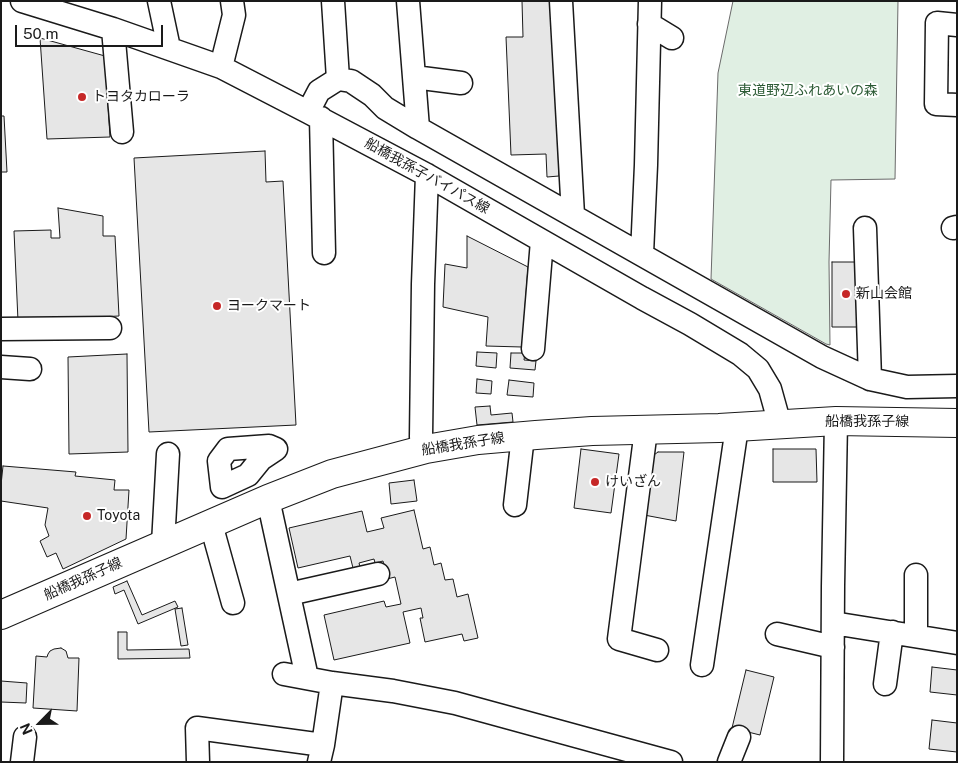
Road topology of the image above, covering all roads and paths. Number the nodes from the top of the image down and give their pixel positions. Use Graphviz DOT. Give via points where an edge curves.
graph roads {
  1 [pos="22,1"];
  2 [pos="159,1"];
  3 [pos="232,1"];
  4 [pos="333,1"];
  5 [pos="408,1"];
  6 [pos="561,1"];
  7 [pos="650,1"];
  8 [pos="55,6"];
  9 [pos="649,24"];
  10 [pos="957,25"];
  11 [pos="113,28"];
  12 [pos="672,38"];
  13 [pos="169,48"];
  14 [pos="221,67"];
  15 [pos="414,78"];
  16 [pos="338,79"];
  17 [pos="460,83"];
  18 [pos="957,105"];
  19 [pos="315,115"];
  20 [pos="418,128"];
  21 [pos="122,132"];
  22 [pos="427,175"];
  23 [pos="573,215"];
  24 [pos="865,228"];
  25 [pos="542,241"];
  26 [pos="324,253"];
  27 [pos="642,254"];
  28 [pos="110,328"];
  29 [pos="1,329"];
  30 [pos="533,349"];
  31 [pos="1,367"];
  32 [pos="30,368"];
  33 [pos="870,379"];
  34 [pos="957,386"];
  35 [pos="836,421"];
  36 [pos="957,423"];
  37 [pos="780,425"];
  38 [pos="737,427"];
  39 [pos="646,430"];
  40 [pos="523,436"];
  41 [pos="426,449"];
  42 [pos="168,454"];
  43 [pos="268,499"];
  44 [pos="515,505"];
  45 [pos="211,524"];
  46 [pos="163,544"];
  47 [pos="378,574"];
  48 [pos="916,575"];
  49 [pos="289,594"];
  50 [pos="233,603"];
  51 [pos="1,615"];
  52 [pos="833,623"];
  53 [pos="892,632"];
  54 [pos="777,634"];
  55 [pos="916,636"];
  56 [pos="957,642"];
  57 [pos="833,647"];
  58 [pos="657,650"];
  59 [pos="702,665"];
  60 [pos="306,673"];
  61 [pos="284,674"];
  62 [pos="332,683"];
  63 [pos="885,684"];
  64 [pos="24,737"];
  65 [pos="739,737"];
  66 [pos="321,753"];
  67 [pos="22,762"];
  68 [pos="198,762"];
  69 [pos="671,762"];
  70 [pos="729,762"];
  71 [pos="832,762"];
  1 -- 8 [label="street, 船橋我孫子バイパス線"];
  2 -- 13 [label="street"];
  3 -- 14 [label="street" via="234,15"];
  4 -- 16 [label="street"];
  5 -- 15 [label="street"];
  6 -- 23 [label="street"];
  7 -- 9 [label="street"];
  8 -- 11 [label="street, 船橋我孫子バイパス線"];
  9 -- 12 [label="street"];
  9 -- 27 [label="street"];
  10 -- 18 [label="street" via="937,23 936,104"];
  11 -- 13 [label="street, 船橋我孫子バイパス線"];
  11 -- 21 [label="street"];
  13 -- 14 [label="street, 船橋我孫子バイパス線"];
  14 -- 19 [label="street, 船橋我孫子バイパス線"];
  15 -- 17 [label="street"];
  15 -- 20 [label="street"];
  16 -- 19 [label="street" via="318,91"];
  16 -- 20 [label="street" via="351,81 385,108"];
  19 -- 22 [label="street, 船橋我孫子バイパス線"];
  19 -- 26 [label="street"];
  20 -- 23 [label="street"];
  22 -- 25 [label="street, 船橋我孫子バイパス線"];
  22 -- 41 [label="street" via="421,437"];
  23 -- 27 [label="street"];
  24 -- 33 [label="street"];
  25 -- 30 [label="street"];
  25 -- 37 [label="street, 船橋我孫子バイパス線" via="740,354 758,370 770,389"];
  27 -- 33 [label="street" via="745,314"];
  28 -- 29 [label="street"];
  31 -- 32 [label="street"];
  33 -- 34 [label="street" via="907,387"];
  35 -- 36 [label="main road, 船橋我孫子線"];
  35 -- 37 [label="main road, 船橋我孫子線"];
  35 -- 52 [label="street"];
  37 -- 38 [label="main road, 船橋我孫子線"];
  38 -- 39 [label="main road, 船橋我孫子線"];
  38 -- 59 [label="street"];
  39 -- 40 [label="main road, 船橋我孫子線"];
  39 -- 58 [label="street" via="619,639"];
  40 -- 41 [label="main road, 船橋我孫子線"];
  40 -- 44 [label="street"];
  41 -- 43 [label="main road, 船橋我孫子線" via="332,474"];
  42 -- 46 [label="street"];
  43 -- 45 [label="main road, 船橋我孫子線"];
  43 -- 49 [label="street"];
  45 -- 46 [label="main road, 船橋我孫子線"];
  45 -- 50 [label="street"];
  46 -- 51 [label="main road, 船橋我孫子線"];
  47 -- 49 [label="street"];
  48 -- 55 [label="street"];
  49 -- 60 [label="street"];
  52 -- 53 [label="street"];
  52 -- 57 [label="street"];
  53 -- 55 [label="street"];
  53 -- 63 [label="street"];
  54 -- 57 [label="street"];
  55 -- 56 [label="street"];
  57 -- 71 [label="street"];
  61 -- 62 [label="street"];
  62 -- 66 [label="street"];
  62 -- 69 [label="street" via="455,703"];
  64 -- 67 [label="street"];
  65 -- 70 [label="street"];
  66 -- 68 [label="street" via="197,728"];
}
